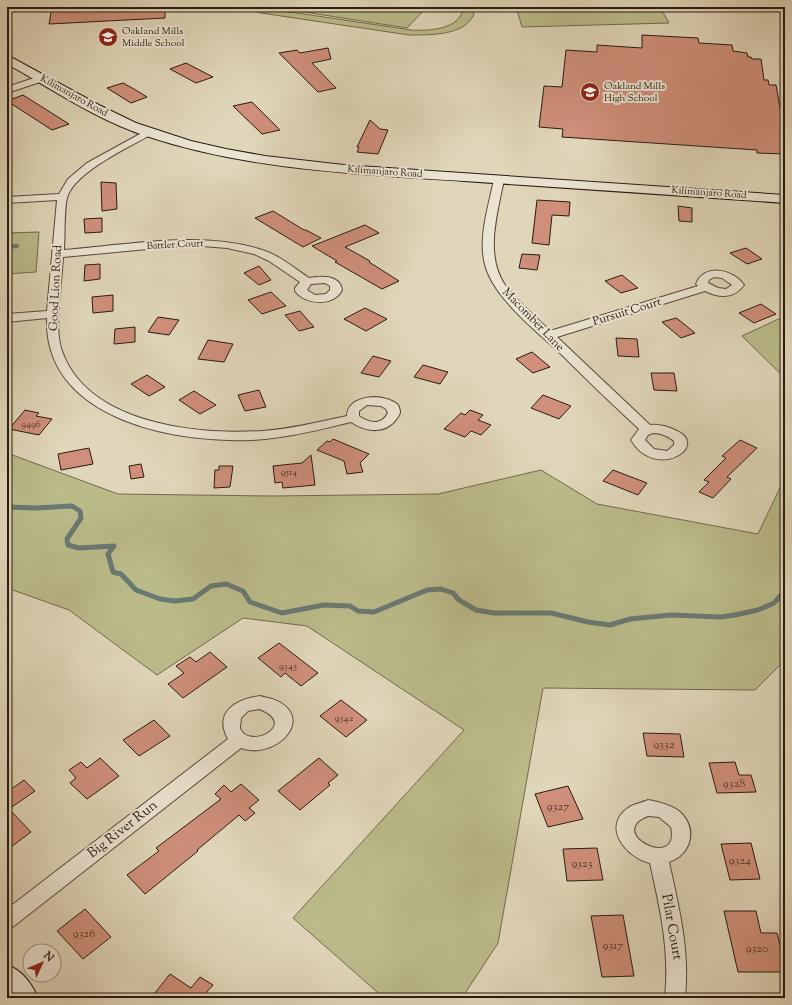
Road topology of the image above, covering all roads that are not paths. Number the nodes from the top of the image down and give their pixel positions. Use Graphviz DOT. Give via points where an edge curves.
graph roads {
  1 [pos="7,59"];
  2 [pos="43,78"];
  3 [pos="7,90"];
  4 [pos="149,132"];
  5 [pos="499,179"];
  6 [pos="62,197"];
  7 [pos="785,199"];
  8 [pos="7,200"];
  9 [pos="58,254"];
  10 [pos="307,282"];
  11 [pos="706,288"];
  12 [pos="53,314"];
  13 [pos="7,318"];
  14 [pos="548,336"];
  15 [pos="353,418"];
  16 [pos="647,430"];
  17 [pos="239,740"];
  18 [pos="658,856"];
  19 [pos="7,920"];
  20 [pos="7,978"];
  21 [pos="24,998"];
  22 [pos="676,998"];
  1 -- 2 [label="street, Kilimanjaro Road"];
  2 -- 3 [label="street"];
  2 -- 4 [label="street, Kilimanjaro Road" via="104,114"];
  4 -- 5 [label="street, Kilimanjaro Road" via="222,152 293,164"];
  4 -- 6 [label="street" via="90,165 79,174"];
  5 -- 7 [label="street, Kilimanjaro Road"];
  5 -- 14 [label="street, Macomber Lane" via="488,251 491,269 513,302"];
  6 -- 8 [label="street"];
  6 -- 9 [label="street, Good Lion Road"];
  9 -- 10 [label="street, Battler Court" via="190,242 221,244 258,252"];
  9 -- 12 [label="street, Good Lion Road"];
  11 -- 14 [label="street, Pursuit Court"];
  12 -- 13 [label="street"];
  12 -- 15 [label="street, Good Lion Road" via="54,348 74,384 108,409 145,424 213,436 241,436"];
  14 -- 16 [label="street, Macomber Lane"];
  17 -- 19 [label="street, Big River Run"];
  18 -- 22 [label="street, Pilar Court" via="678,947"];
  20 -- 21 [label="street"];
}
